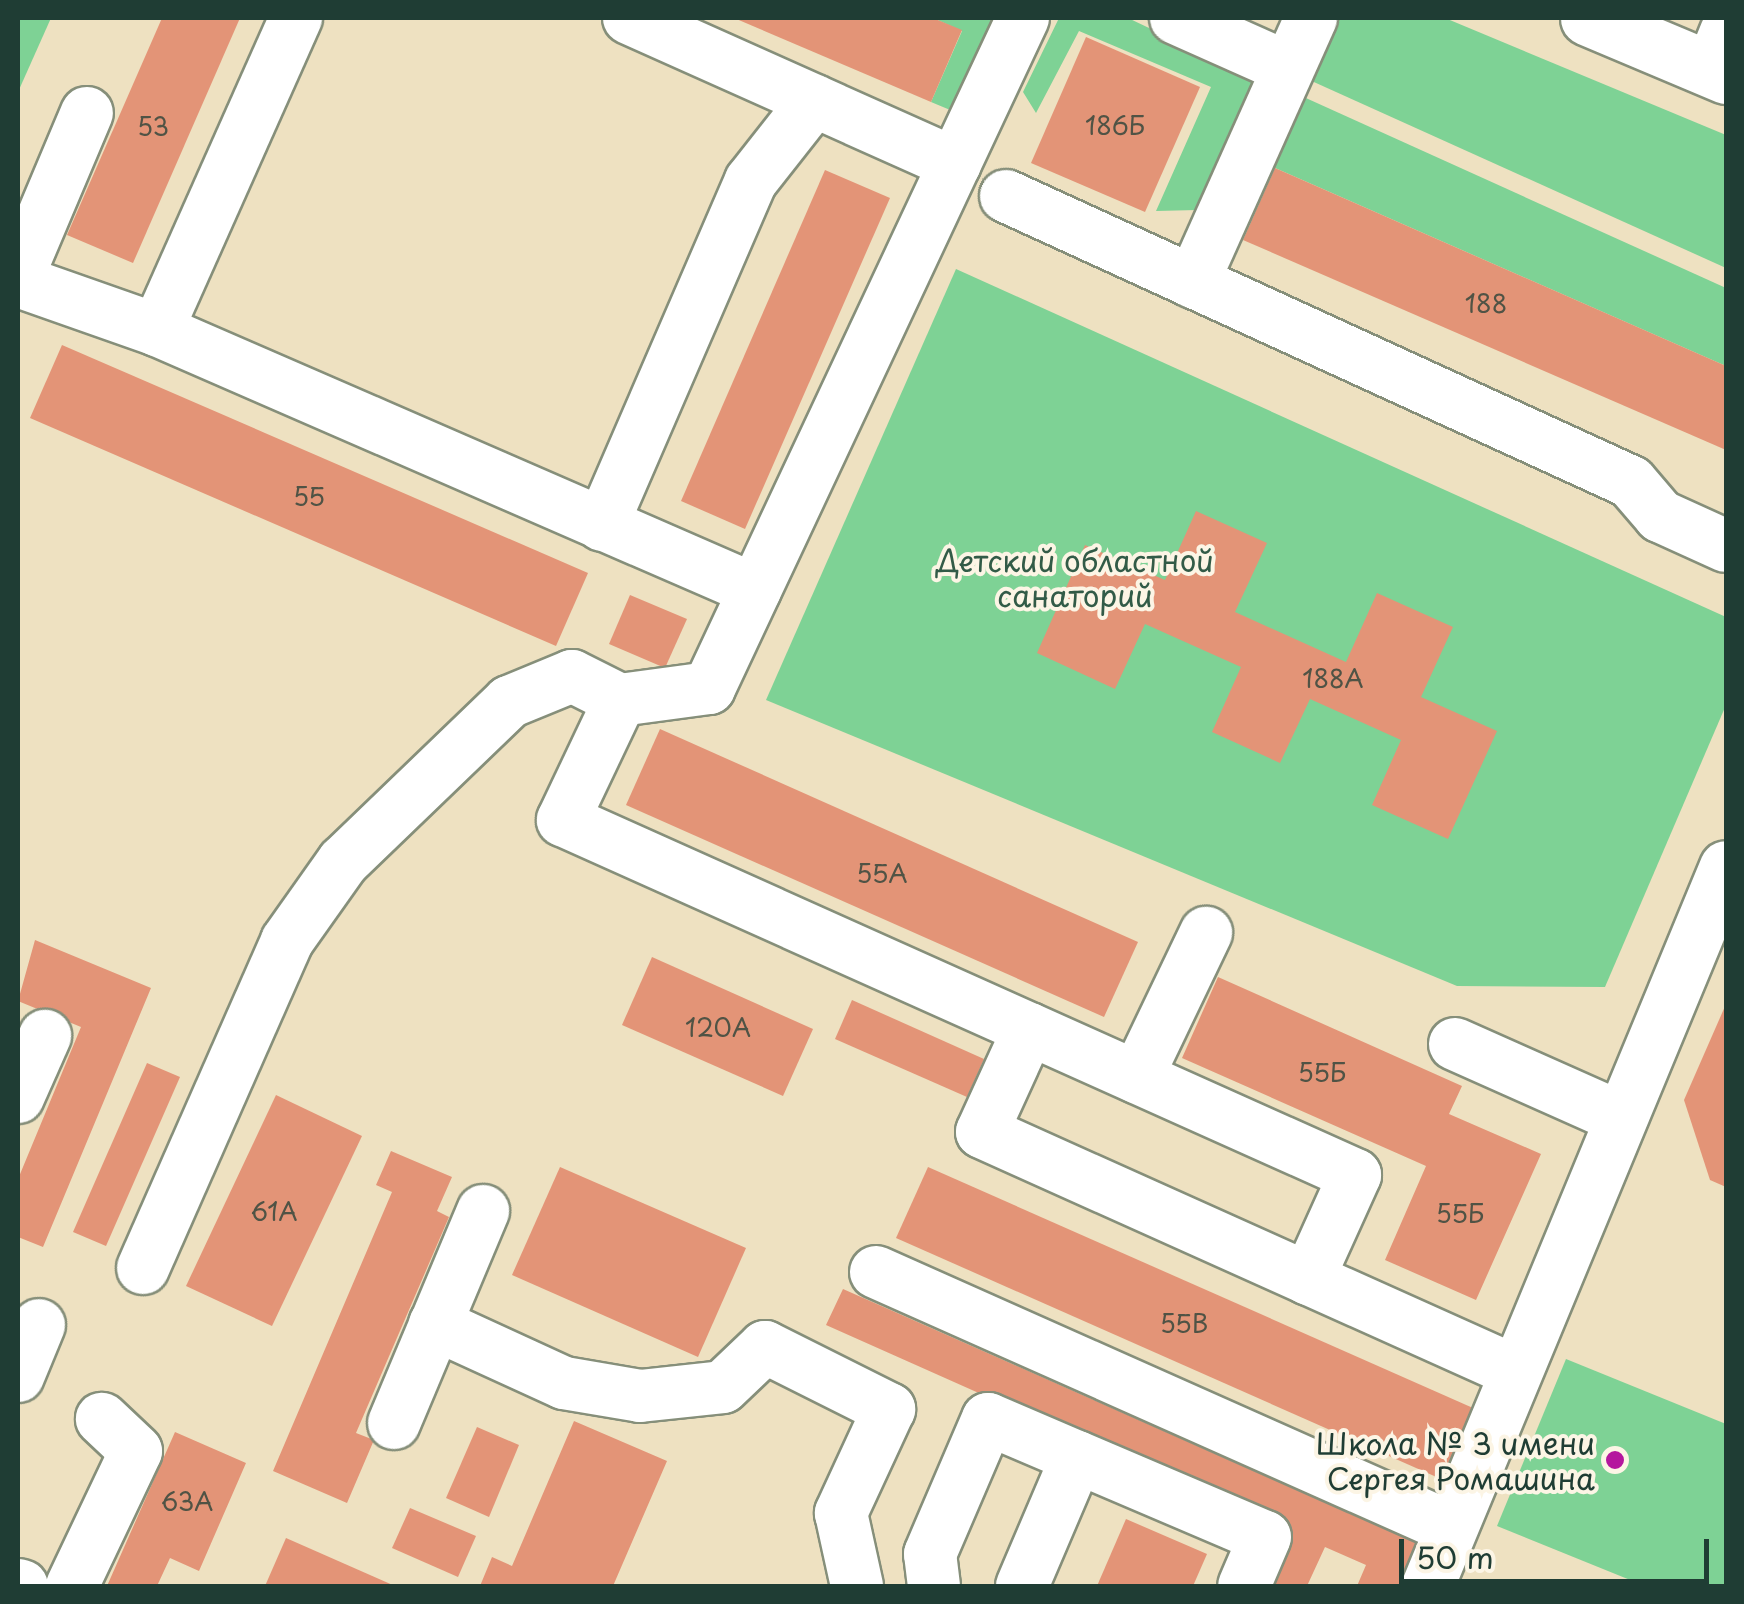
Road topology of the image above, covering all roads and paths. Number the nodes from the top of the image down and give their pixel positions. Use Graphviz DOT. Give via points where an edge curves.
graph roads {
  1 [pos="296,18"];
  2 [pos="628,18"];
  3 [pos="1024,18"];
  4 [pos="1176,18"];
  5 [pos="1311,18"];
  6 [pos="1588,18"];
  7 [pos="1721,59"];
  8 [pos="1286,68"];
  9 [pos="814,101"];
  10 [pos="86,112"];
  11 [pos="955,164"];
  12 [pos="1006,196"];
  13 [pos="18,278"];
  14 [pos="1193,282"];
  15 [pos="157,330"];
  16 [pos="602,525"];
  17 [pos="1726,546"];
  18 [pos="756,590"];
  19 [pos="620,700"];
  20 [pos="1726,867"];
  21 [pos="1206,933"];
  22 [pos="1029,1029"];
  23 [pos="45,1036"];
  24 [pos="1454,1044"];
  25 [pos="1137,1077"];
  26 [pos="18,1097"];
  27 [pos="1620,1117"];
  28 [pos="483,1211"];
  29 [pos="143,1268"];
  30 [pos="876,1272"];
  31 [pos="1308,1279"];
  32 [pos="436,1324"];
  33 [pos="40,1325"];
  34 [pos="1512,1370"];
  35 [pos="18,1376"];
  36 [pos="102,1419"];
  37 [pos="394,1423"];
  38 [pos="1077,1457"];
  39 [pos="1450,1528"];
  40 [pos="72,1586"];
  41 [pos="858,1586"];
  42 [pos="934,1586"];
  43 [pos="1022,1586"];
  44 [pos="1244,1586"];
  45 [pos="1428,1586"];
  1 -- 15 [label="lane"];
  2 -- 9 [label="lane"];
  3 -- 11 [label="lane"];
  4 -- 8 [label="lane"];
  5 -- 8 [label="lane"];
  6 -- 7 [label="main road"];
  8 -- 14 [label="lane"];
  9 -- 11 [label="lane"];
  9 -- 16 [label="lane" via="751,181"];
  10 -- 13 [label="lane"];
  11 -- 18 [label="lane"];
  12 -- 14 [label="lane"];
  13 -- 15 [label="lane"];
  14 -- 17 [label="lane" via="1632,482 1660,516"];
  15 -- 16 [label="lane"];
  16 -- 18 [label="lane"];
  18 -- 19 [label="lane" via="710,688"];
  19 -- 22 [label="lane" via="563,820"];
  19 -- 29 [label="lane" via="572,676 508,702 343,862 287,940"];
  20 -- 27 [label="lane"];
  21 -- 25 [label="lane"];
  22 -- 25 [label="lane"];
  22 -- 31 [label="lane" via="982,1132"];
  23 -- 26 [label="lane"];
  24 -- 27 [label="lane"];
  25 -- 31 [label="lane" via="1356,1175"];
  27 -- 34 [label="lane"];
  28 -- 32 [label="lane"];
  30 -- 39 [label="lane"];
  31 -- 34 [label="lane"];
  32 -- 37 [label="lane"];
  32 -- 41 [label="lane" via="564,1383 640,1396 722,1387 765,1347 889,1409 841,1513"];
  33 -- 35 [label="lane"];
  34 -- 39 [label="lane"];
  36 -- 40 [label="lane" via="136,1452"];
  38 -- 42 [label="lane" via="988,1419 930,1554"];
  38 -- 43 [label="lane"];
  38 -- 44 [label="lane" via="1265,1537"];
  39 -- 45 [label="lane"];
}
